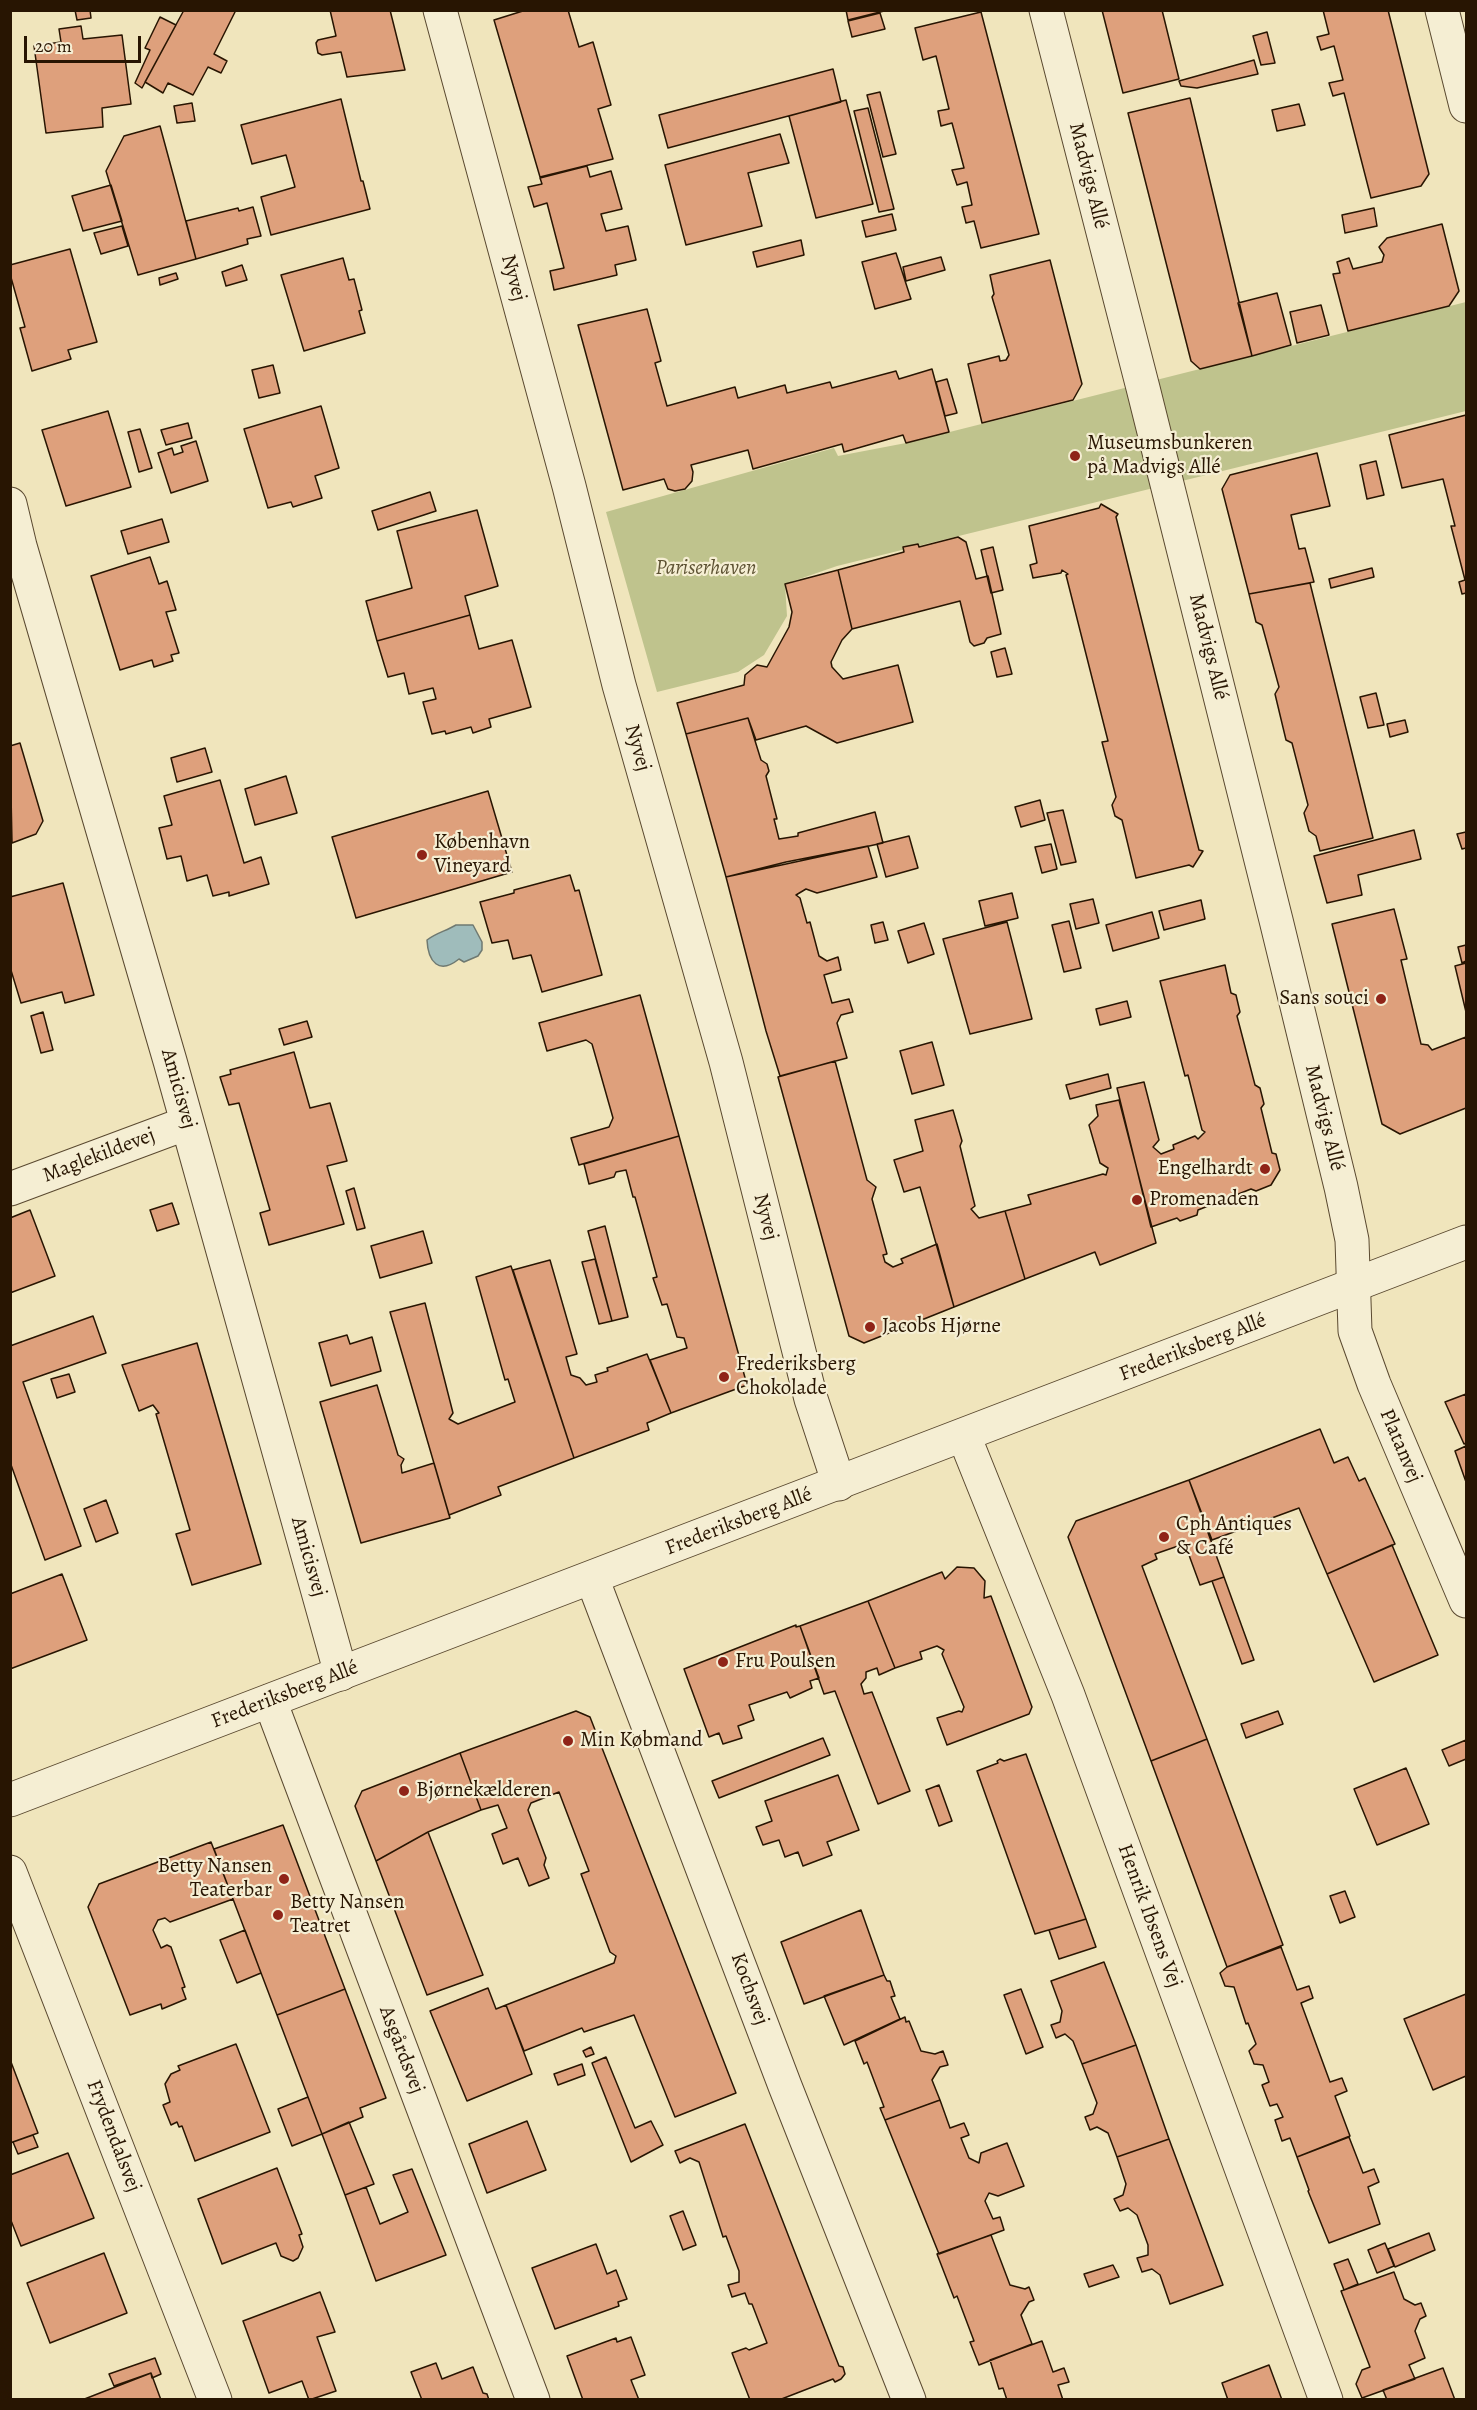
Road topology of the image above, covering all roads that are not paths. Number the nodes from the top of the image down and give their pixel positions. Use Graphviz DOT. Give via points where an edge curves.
graph roads {
  1 [pos="440,10"];
  2 [pos="1046,10"];
  3 [pos="1442,10"];
  4 [pos="1467,106"];
  5 [pos="10,504"];
  6 [pos="187,1123"];
  7 [pos="10,1189"];
  8 [pos="1467,1242"];
  9 [pos="1352,1286"];
  10 [pos="964,1436"];
  11 [pos="839,1484"];
  12 [pos="592,1578"];
  13 [pos="1467,1601"];
  14 [pos="341,1674"];
  15 [pos="270,1701"];
  16 [pos="10,1800"];
  17 [pos="10,1872"];
  18 [pos="215,2400"];
  19 [pos="534,2400"];
  20 [pos="909,2400"];
  21 [pos="1326,2400"];
  1 -- 11 [label="street, Nyvej" via="619,685 726,1062 811,1399"];
  2 -- 9 [label="street, Madvigs Allé" via="1338,1175 1352,1240"];
  3 -- 4 [label="street"];
  5 -- 6 [label="street, Amicisvej"];
  6 -- 7 [label="street, Maglekildevej"];
  6 -- 14 [label="street, Amicisvej"];
  8 -- 9 [label="street, Frederiksberg Allé"];
  9 -- 10 [label="street, Frederiksberg Allé"];
  9 -- 13 [label="street, Platanvej" via="1359,1345"];
  10 -- 11 [label="street, Frederiksberg Allé"];
  10 -- 21 [label="street, Henrik Ibsens Vej" via="1068,1695"];
  11 -- 12 [label="street, Frederiksberg Allé"];
  12 -- 14 [label="street, Frederiksberg Allé"];
  12 -- 20 [label="street, Kochsvej"];
  14 -- 15 [label="street, Frederiksberg Allé"];
  15 -- 16 [label="street, Frederiksberg Allé"];
  15 -- 19 [label="street, Asgårdsvej"];
  17 -- 18 [label="street, Frydendalsvej"];
}
